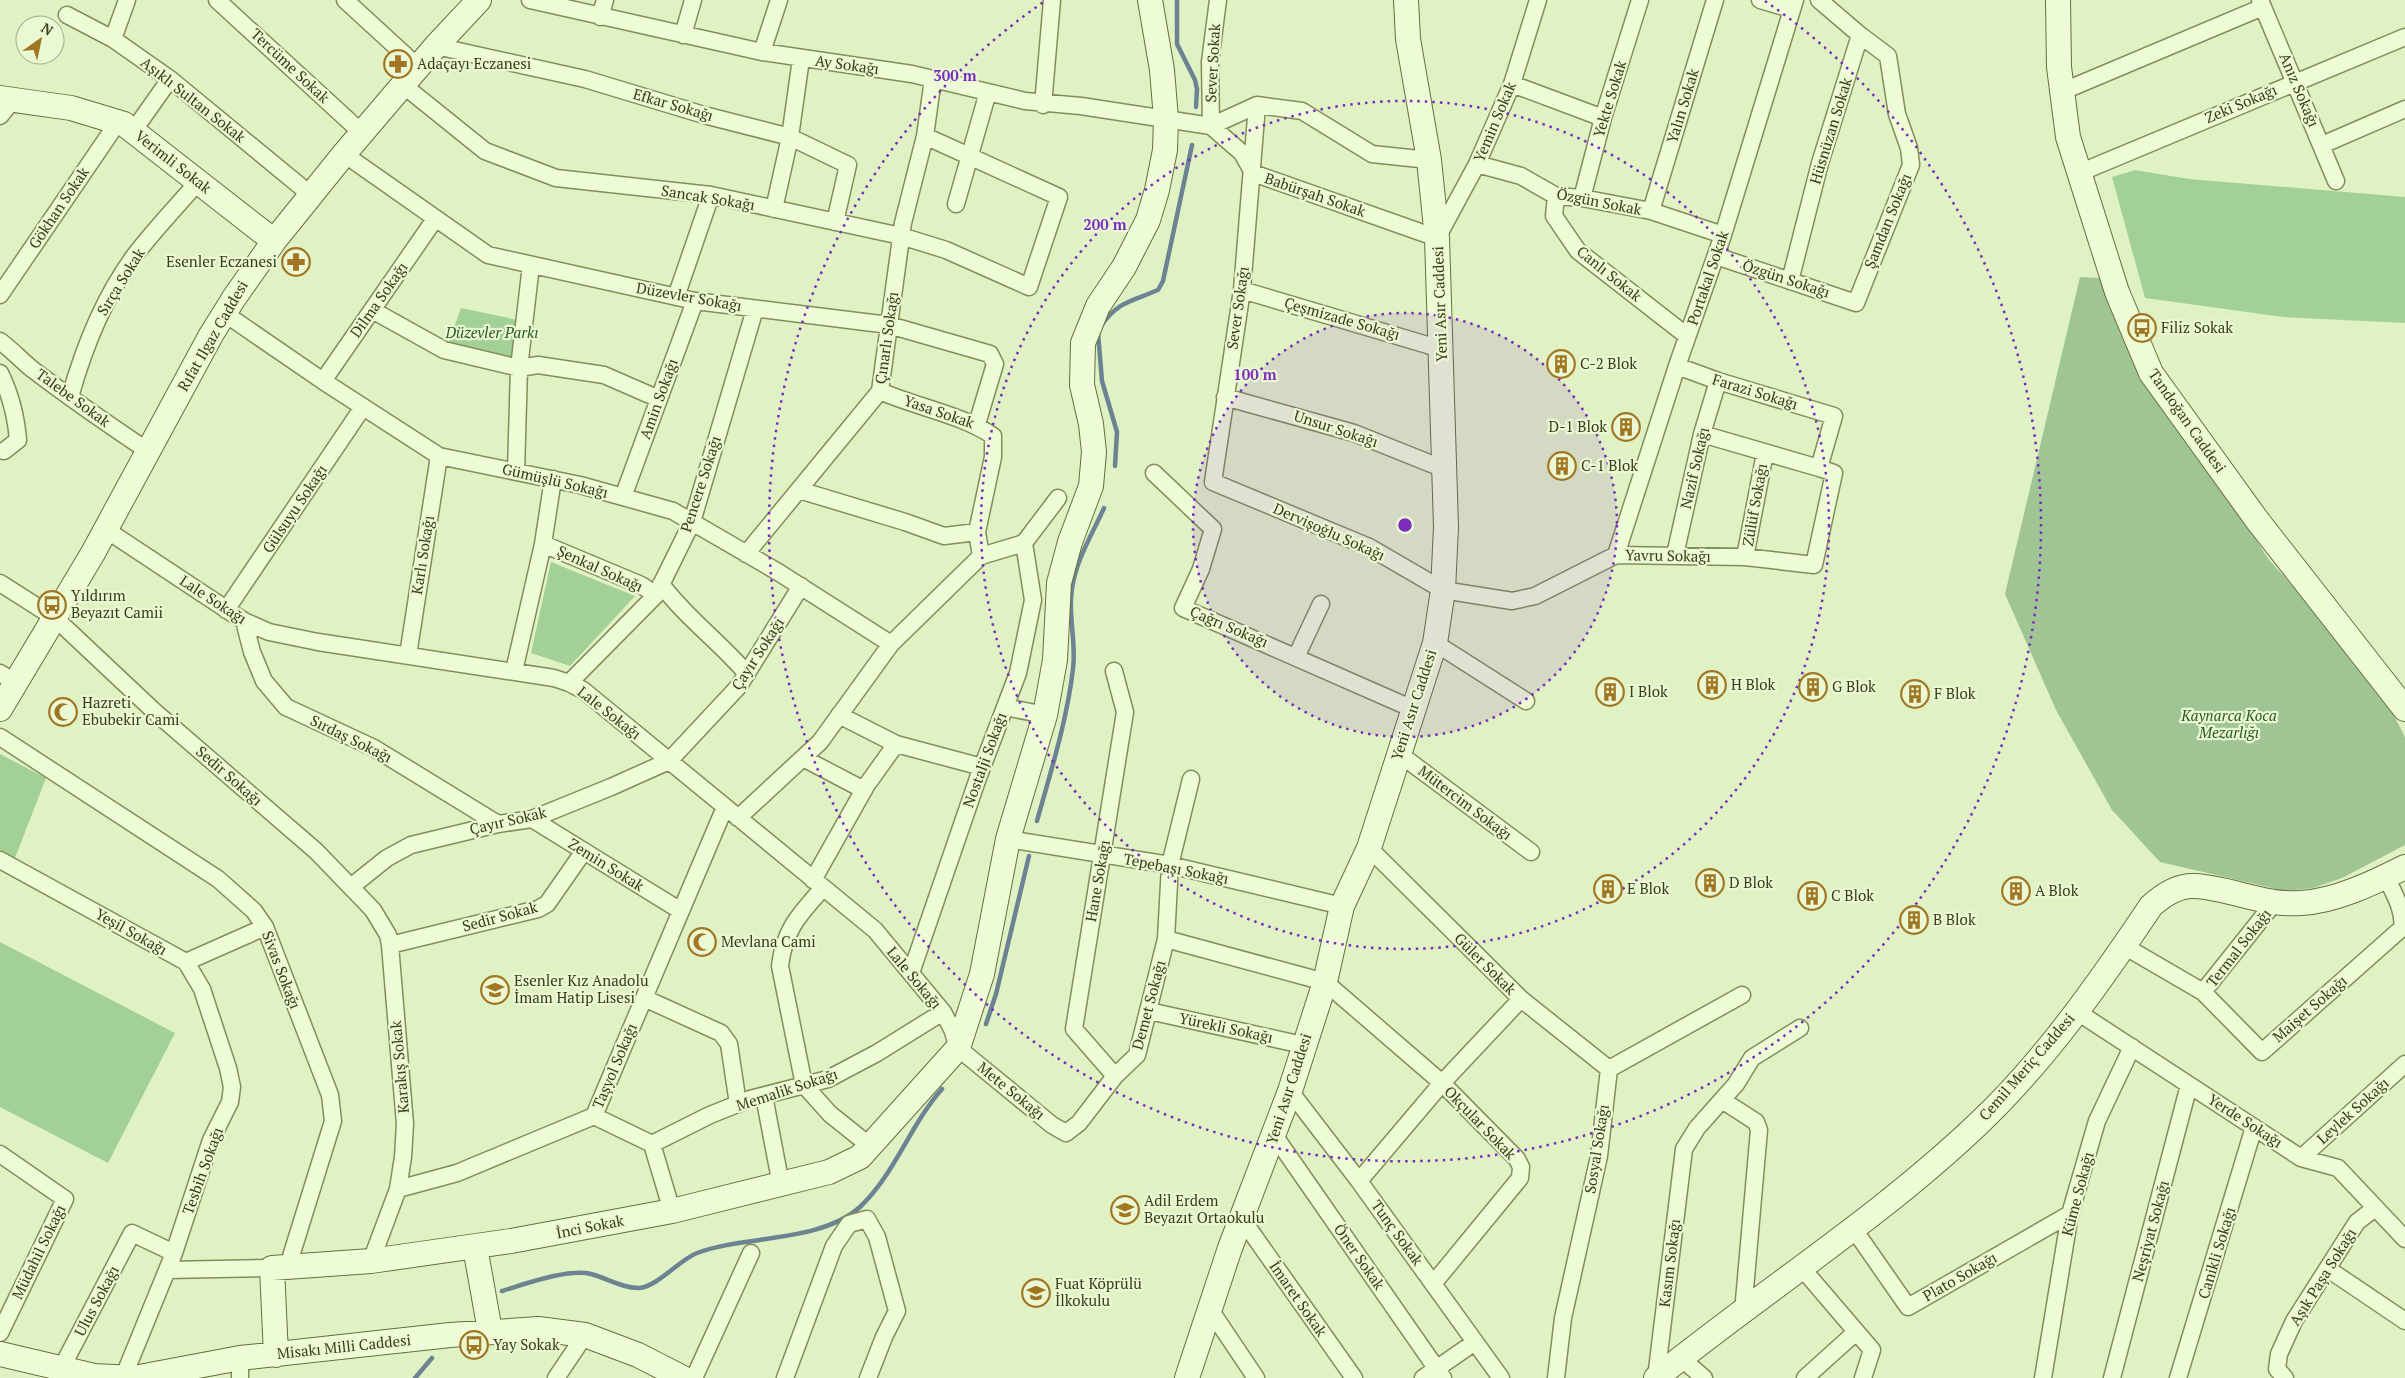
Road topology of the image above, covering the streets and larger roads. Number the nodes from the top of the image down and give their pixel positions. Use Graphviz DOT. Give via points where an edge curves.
graph roads {
  1 [pos="127,0"];
  2 [pos="217,0"];
  3 [pos="345,0"];
  4 [pos="479,0"];
  5 [pos="530,0"];
  6 [pos="605,0"];
  7 [pos="693,0"];
  8 [pos="779,0"];
  9 [pos="1052,0"];
  10 [pos="1150,0"];
  11 [pos="1218,0"];
  12 [pos="1406,0"];
  13 [pos="1538,0"];
  14 [pos="1715,0"];
  15 [pos="1760,0"];
  16 [pos="1819,0"];
  17 [pos="1637,1"];
  18 [pos="2059,1"];
  19 [pos="2261,3"];
  20 [pos="1793,5"];
  21 [pos="67,15"];
  22 [pos="600,17"];
  23 [pos="683,35"];
  24 [pos="1860,35"];
  25 [pos="2405,37"];
  26 [pos="113,39"];
  27 [pos="436,46"];
  28 [pos="762,52"];
  29 [pos="801,59"];
  30 [pos="418,67"];
  31 [pos="170,79"];
  32 [pos="933,79"];
  33 [pos="2296,81"];
  34 [pos="1512,84"];
  35 [pos="403,85"];
  36 [pos="988,92"];
  37 [pos="2061,92"];
  38 [pos="4,105"];
  39 [pos="1043,105"];
  40 [pos="1257,105"];
  41 [pos="2405,109"];
  42 [pos="1603,118"];
  43 [pos="1166,119"];
  44 [pos="126,126"];
  45 [pos="1211,126"];
  46 [pos="362,133"];
  47 [pos="925,136"];
  48 [pos="790,137"];
  49 [pos="2322,145"];
  50 [pos="344,154"];
  51 [pos="970,156"];
  52 [pos="1429,160"];
  53 [pos="1477,164"];
  54 [pos="1253,173"];
  55 [pos="2079,173"];
  56 [pos="2336,181"];
  57 [pos="198,182"];
  58 [pos="311,195"];
  59 [pos="711,196"];
  60 [pos="1556,196"];
  61 [pos="1582,198"];
  62 [pos="956,204"];
  63 [pos="774,209"];
  64 [pos="1651,211"];
  65 [pos="435,218"];
  66 [pos="834,222"];
  67 [pos="1723,235"];
  68 [pos="901,236"];
  69 [pos="1437,238"];
  70 [pos="274,241"];
  71 [pos="1716,256"];
  72 [pos="532,265"];
  73 [pos="1790,281"];
  74 [pos="1242,290"];
  75 [pos="0,295"];
  76 [pos="676,297"];
  77 [pos="695,301"];
  78 [pos="1856,303"];
  79 [pos="755,309"];
  80 [pos="372,310"];
  81 [pos="224,313"];
  82 [pos="889,325"];
  83 [pos="1687,336"];
  84 [pos="0,342"];
  85 [pos="1442,349"];
  86 [pos="1676,366"];
  87 [pos="519,368"];
  88 [pos="0,373"];
  89 [pos="323,381"];
  90 [pos="1718,381"];
  91 [pos="880,391"];
  92 [pos="1225,396"];
  93 [pos="70,397"];
  94 [pos="659,399"];
  95 [pos="363,408"];
  96 [pos="977,424"];
  97 [pos="1702,434"];
  98 [pos="4,451"];
  99 [pos="148,451"];
  100 [pos="1765,453"];
  101 [pos="439,456"];
  102 [pos="1819,468"];
  103 [pos="1444,469"];
  104 [pos="516,472"];
  105 [pos="1154,473"];
  106 [pos="554,479"];
  107 [pos="799,490"];
  108 [pos="1239,492"];
  109 [pos="623,497"];
  110 [pos="1058,498"];
  111 [pos="692,522"];
  112 [pos="105,529"];
  113 [pos="977,532"];
  114 [pos="1024,543"];
  115 [pos="543,544"];
  116 [pos="746,554"];
  117 [pos="1616,555"];
  118 [pos="1675,555"];
  119 [pos="981,556"];
  120 [pos="1745,557"];
  121 [pos="0,583"];
  122 [pos="801,586"];
  123 [pos="659,590"];
  124 [pos="1442,590"];
  125 [pos="1321,604"];
  126 [pos="226,610"];
  127 [pos="55,618"];
  128 [pos="244,621"];
  129 [pos="1435,643"];
  130 [pos="891,644"];
  131 [pos="408,655"];
  132 [pos="1296,657"];
  133 [pos="514,671"];
  134 [pos="1114,672"];
  135 [pos="746,674"];
  136 [pos="8,678"];
  137 [pos="569,683"];
  138 [pos="1526,701"];
  139 [pos="1005,707"];
  140 [pos="0,709"];
  141 [pos="1413,709"];
  142 [pos="2404,712"];
  143 [pos="840,715"];
  144 [pos="1045,715"];
  145 [pos="0,737"];
  146 [pos="896,744"];
  147 [pos="1398,753"];
  148 [pos="803,758"];
  149 [pos="669,761"];
  150 [pos="982,767"];
  151 [pos="1191,779"];
  152 [pos="864,790"];
  153 [pos="724,807"];
  154 [pos="532,818"];
  155 [pos="738,818"];
  156 [pos="498,824"];
  157 [pos="1008,839"];
  158 [pos="1369,848"];
  159 [pos="584,851"];
  160 [pos="1531,852"];
  161 [pos="1103,855"];
  162 [pos="2405,856"];
  163 [pos="0,860"];
  164 [pos="1170,865"];
  165 [pos="2395,872"];
  166 [pos="818,884"];
  167 [pos="352,886"];
  168 [pos="2335,896"];
  169 [pos="2274,903"];
  170 [pos="1342,906"];
  171 [pos="680,911"];
  172 [pos="265,927"];
  173 [pos="1166,940"];
  174 [pos="390,945"];
  175 [pos="2124,946"];
  176 [pos="186,962"];
  177 [pos="911,973"];
  178 [pos="1325,982"];
  179 [pos="2203,992"];
  180 [pos="1742,995"];
  181 [pos="644,998"];
  182 [pos="1520,999"];
  183 [pos="1149,1011"];
  184 [pos="2076,1011"];
  185 [pos="943,1012"];
  186 [pos="1800,1028"];
  187 [pos="1303,1045"];
  188 [pos="2132,1047"];
  189 [pos="958,1048"];
  190 [pos="2405,1064"];
  191 [pos="1609,1069"];
  192 [pos="1115,1076"];
  193 [pos="1442,1083"];
  194 [pos="804,1085"];
  195 [pos="2189,1085"];
  196 [pos="1290,1091"];
  197 [pos="764,1096"];
  198 [pos="1722,1100"];
  199 [pos="738,1104"];
  200 [pos="594,1116"];
  201 [pos="2254,1127"];
  202 [pos="1066,1133"];
  203 [pos="1274,1135"];
  204 [pos="652,1144"];
  205 [pos="870,1146"];
  206 [pos="0,1154"];
  207 [pos="2301,1158"];
  208 [pos="1360,1181"];
  209 [pos="781,1185"];
  210 [pos="398,1189"];
  211 [pos="2376,1208"];
  212 [pos="672,1211"];
  213 [pos="2070,1214"];
  214 [pos="1242,1219"];
  215 [pos="1853,1228"];
  216 [pos="2405,1239"];
  217 [pos="475,1246"];
  218 [pos="750,1252"];
  219 [pos="174,1253"];
  220 [pos="371,1261"];
  221 [pos="280,1267"];
  222 [pos="1801,1267"];
  223 [pos="2328,1268"];
  224 [pos="167,1270"];
  225 [pos="1433,1284"];
  226 [pos="1209,1308"];
  227 [pos="1743,1312"];
  228 [pos="2405,1321"];
  229 [pos="490,1331"];
  230 [pos="1856,1332"];
  231 [pos="585,1335"];
  232 [pos="1475,1342"];
  233 [pos="1,1350"];
  234 [pos="276,1354"];
  235 [pos="1681,1358"];
  236 [pos="240,1368"];
  237 [pos="61,1369"];
  238 [pos="655,1372"];
  239 [pos="1440,1373"];
  240 [pos="168,1375"];
  241 [pos="94,1377"];
  242 [pos="123,1378"];
  243 [pos="556,1378"];
  244 [pos="683,1378"];
  245 [pos="694,1378"];
  246 [pos="785,1378"];
  247 [pos="868,1378"];
  248 [pos="1187,1378"];
  249 [pos="1256,1378"];
  250 [pos="1354,1378"];
  251 [pos="1423,1378"];
  252 [pos="1500,1378"];
  253 [pos="1556,1378"];
  254 [pos="1656,1378"];
  255 [pos="1704,1378"];
  256 [pos="1805,1378"];
  257 [pos="1863,1378"];
  258 [pos="2043,1378"];
  259 [pos="2112,1378"];
  260 [pos="2178,1378"];
  261 [pos="2286,1378"];
  1 -- 26 [label="street"];
  2 -- 46 [label="street, Tercüme Sokak"];
  3 -- 30 [label="street"];
  4 -- 27 [label="street, Rıfat Ilgaz Caddesi"];
  5 -- 22 [label="street, Ay Sokağı"];
  6 -- 22 [label="street"];
  7 -- 23 [label="street"];
  8 -- 28 [label="street"];
  9 -- 39 [label="street"];
  10 -- 43 [label="street" via="1162,70"];
  11 -- 45 [label="street, Sever Sokak" via="1210,62"];
  12 -- 52 [label="street, Yeni Asır Caddesi" via="1408,40"];
  13 -- 34 [label="street, Yemin Sokak"];
  14 -- 64 [label="street, Yalın Sokak"];
  15 -- 20 [label="street"];
  16 -- 24 [label="street"];
  17 -- 42 [label="street, Yekte Sokak"];
  18 -- 37 [label="street, Tandoğan Caddesi"];
  19 -- 33 [label="street, Anız Sokağı"];
  19 -- 37 [label="street"];
  20 -- 67 [label="street, Portakal Sokak"];
  21 -- 26 [label="street, Aşıklı Sultan Sokak"];
  22 -- 23 [label="street, Ay Sokağı"];
  23 -- 28 [label="street, Ay Sokağı"];
  24 -- 73 [label="street, Hüsnüzan Sokak" via="1820,163"];
  24 -- 78 [label="street, Şamdan Sokağı" via="1888,56 1897,114 1909,148 1911,165"];
  25 -- 33 [label="street, Zeki Sokağı"];
  26 -- 31 [label="street, Aşıklı Sultan Sokak"];
  27 -- 30 [label="street, Rıfat Ilgaz Caddesi"];
  27 -- 48 [label="street, Efkar Sokağı" via="584,79"];
  28 -- 29 [label="street, Ay Sokağı"];
  29 -- 32 [label="street, Ay Sokağı"];
  29 -- 48 [label="street"];
  30 -- 35 [label="street, Rıfat Ilgaz Caddesi"];
  31 -- 44 [label="street, Gökhan Sokak"];
  31 -- 58 [label="street, Aşıklı Sultan Sokak"];
  32 -- 36 [label="street, Ay Sokağı"];
  32 -- 47 [label="street, Çınarlı Sokağı"];
  33 -- 49 [label="street, Anız Sokağı"];
  33 -- 55 [label="street, Zeki Sokağı"];
  34 -- 42 [label="street"];
  34 -- 53 [label="street, Yemin Sokak"];
  35 -- 46 [label="street, Rıfat Ilgaz Caddesi"];
  35 -- 59 [label="street, Sancak Sokağı" via="485,151 556,178"];
  36 -- 39 [label="street, Ay Sokağı"];
  36 -- 51 [label="street"];
  37 -- 55 [label="street, Tandoğan Caddesi" via="2068,136"];
  38 -- 44 [label="street, Verimli Sokak" via="71,108"];
  39 -- 43 [label="street, Ay Sokağı" via="1081,106"];
  40 -- 45 [label="street"];
  40 -- 52 [label="street" via="1302,111 1372,154"];
  40 -- 54 [label="street, Sever Sokağı"];
  41 -- 49 [label="street"];
  42 -- 61 [label="street, Yekte Sokak"];
  43 -- 45 [label="street, Ay Sokağı"];
  43 -- 144 [label="street" via="1165,150 1148,220 1124,267 1098,306 1083,342 1082,385 1094,452 1092,486 1070,542 1059,583 1054,660"];
  44 -- 57 [label="street, Verimli Sokak"];
  44 -- 75 [label="street, Gökhan Sokak"];
  45 -- 54 [label="street, Babürşah Sokak" via="1242,153"];
  46 -- 50 [label="street, Rıfat Ilgaz Caddesi"];
  47 -- 51 [label="street"];
  47 -- 68 [label="street, Çınarlı Sokağı"];
  48 -- 63 [label="street"];
  48 -- 66 [label="street, Efkar Sokağı" via="848,165"];
  49 -- 56 [label="street, Anız Sokağı"];
  50 -- 58 [label="street, Rıfat Ilgaz Caddesi"];
  50 -- 65 [label="street, Düzevler Sokağı"];
  51 -- 62 [label="street"];
  51 -- 68 [label="street, Sancak Sokağı" via="1059,197 1029,287 946,250"];
  52 -- 69 [label="street, Yeni Asır Caddesi"];
  53 -- 60 [label="street, Özgün Sokak" via="1521,176"];
  53 -- 69 [label="street, Yemin Sokak"];
  54 -- 69 [label="street, Babürşah Sokak"];
  54 -- 74 [label="street, Sever Sokağı"];
  55 -- 142 [label="street, Tandoğan Caddesi" via="2117,292 2151,373 2257,520"];
  57 -- 70 [label="street, Verimli Sokak"];
  57 -- 93 [label="street, Sırça Sokak" via="135,255 118,282 82,354"];
  58 -- 70 [label="street, Rıfat Ilgaz Caddesi"];
  59 -- 63 [label="street, Sancak Sokağı"];
  59 -- 76 [label="street"];
  60 -- 61 [label="street, Özgün Sokak"];
  60 -- 83 [label="street, Canlı Sokak" via="1554,216 1578,252"];
  61 -- 64 [label="street, Özgün Sokak"];
  63 -- 66 [label="street, Sancak Sokağı"];
  64 -- 67 [label="street, Özgün Sokak"];
  65 -- 72 [label="street, Düzevler Sokağı" via="488,255"];
  65 -- 80 [label="street, Dilma Sokağı"];
  66 -- 68 [label="street, Sancak Sokağı"];
  67 -- 71 [label="street, Portakal Sokak"];
  68 -- 82 [label="street, Çınarlı Sokağı"];
  69 -- 85 [label="street, Yeni Asır Caddesi"];
  70 -- 81 [label="street, Rıfat Ilgaz Caddesi"];
  71 -- 73 [label="street, Özgün Sokağı"];
  71 -- 83 [label="street, Portakal Sokak"];
  72 -- 76 [label="street, Düzevler Sokağı"];
  72 -- 87 [label="street"];
  73 -- 78 [label="street, Özgün Sokağı"];
  74 -- 85 [label="street, Çeşmizade Sokağı"];
  74 -- 92 [label="street, Sever Sokağı"];
  76 -- 77 [label="street, Düzevler Sokağı"];
  77 -- 79 [label="street, Düzevler Sokağı"];
  77 -- 94 [label="street, Amin Sokağı"];
  79 -- 82 [label="street, Düzevler Sokağı"];
  79 -- 111 [label="street, Pencere Sokağı"];
  80 -- 87 [label="street" via="444,350"];
  80 -- 89 [label="street, Dilma Sokağı"];
  81 -- 89 [label="street, Gümüşlü Sokağı"];
  81 -- 99 [label="street, Rıfat Ilgaz Caddesi"];
  82 -- 91 [label="street, Çınarlı Sokağı"];
  82 -- 96 [label="street, Düzevler Sokağı" via="990,354 995,364"];
  83 -- 86 [label="street, Portakal Sokak"];
  84 -- 93 [label="street, Talebe Sokak"];
  85 -- 103 [label="street, Yeni Asır Caddesi"];
  86 -- 90 [label="street, Farazi Sokağı"];
  86 -- 117 [label="street, Portakal Sokak"];
  87 -- 94 [label="street" via="538,365 604,376"];
  87 -- 104 [label="street"];
  88 -- 98 [label="street" via="15,413 18,440"];
  89 -- 95 [label="street, Gümüşlü Sokağı"];
  90 -- 97 [label="street, Nazif Sokağı"];
  90 -- 102 [label="street, Farazi Sokağı" via="1834,416"];
  91 -- 96 [label="street, Yasa Sokak"];
  91 -- 107 [label="street, Çınarlı Sokağı"];
  92 -- 103 [label="street, Unsur Sokağı" via="1354,433"];
  92 -- 108 [label="street, Sever Sokağı" via="1213,482"];
  93 -- 99 [label="street, Talebe Sokak"];
  94 -- 109 [label="street, Amin Sokağı"];
  95 -- 101 [label="street, Gümüşlü Sokağı"];
  95 -- 126 [label="street, Gülsuyu Sokağı"];
  96 -- 113 [label="street, Yasa Sokak" via="993,436 993,457"];
  97 -- 100 [label="street"];
  97 -- 118 [label="street, Nazif Sokağı"];
  99 -- 112 [label="street, Rıfat Ilgaz Caddesi"];
  100 -- 102 [label="street"];
  100 -- 120 [label="street, Zülüf Sokağı"];
  101 -- 104 [label="street, Gümüşlü Sokağı"];
  101 -- 131 [label="street, Karlı Sokağı"];
  102 -- 120 [label="street, Yavru Sokağı" via="1834,473 1814,565"];
  103 -- 124 [label="street, Yeni Asır Caddesi" via="1446,527"];
  104 -- 106 [label="street, Gümüşlü Sokağı"];
  105 -- 132 [label="street, Çağrı Sokağı" via="1213,529 1201,569 1183,608"];
  106 -- 109 [label="street, Gümüşlü Sokağı"];
  106 -- 115 [label="street"];
  107 -- 113 [label="street" via="944,536"];
  107 -- 116 [label="street, Çınarlı Sokağı"];
  108 -- 124 [label="street, Dervişoğlu Sokağı" via="1369,547"];
  109 -- 111 [label="street, Gümüşlü Sokağı" via="673,511"];
  110 -- 114 [label="street"];
  111 -- 116 [label="street, Gümüşlü Sokağı"];
  111 -- 123 [label="street, Pencere Sokağı"];
  112 -- 126 [label="street, Lale Sokağı"];
  112 -- 127 [label="street, Rıfat Ilgaz Caddesi"];
  113 -- 119 [label="street, Yasa Sokak"];
  114 -- 119 [label="street"];
  114 -- 139 [label="street, Nostalji Sokağı" via="1033,600 1018,673"];
  115 -- 123 [label="street, Şenkal Sokağı"];
  115 -- 133 [label="street"];
  116 -- 122 [label="street, Gümüşlü Sokağı"];
  117 -- 118 [label="street, Yavru Sokağı"];
  117 -- 124 [label="street, Yavru Sokağı" via="1535,596 1512,601"];
  118 -- 120 [label="street, Yavru Sokağı"];
  119 -- 130 [label="street"];
  121 -- 127 [label="street, Sedir Sokağı"];
  122 -- 130 [label="street, Gümüşlü Sokağı"];
  122 -- 135 [label="street, Çayır Sokağı"];
  123 -- 135 [label="street, Şenkal Sokağı"];
  123 -- 137 [label="street, Pencere Sokağı"];
  124 -- 129 [label="street, Yeni Asır Caddesi"];
  125 -- 132 [label="street"];
  126 -- 128 [label="street, Lale Sokağı"];
  127 -- 136 [label="street, Rıfat Ilgaz Caddesi"];
  127 -- 167 [label="street, Sedir Sokağı" via="155,712"];
  128 -- 131 [label="street, Lale Sokağı" via="269,632"];
  128 -- 156 [label="street, Sırdaş Sokağı" via="264,681 286,707 374,748"];
  129 -- 138 [label="street"];
  129 -- 141 [label="street, Yeni Asır Caddesi"];
  130 -- 143 [label="street"];
  131 -- 133 [label="street, Lale Sokağı"];
  132 -- 141 [label="street, Çağrı Sokağı"];
  133 -- 137 [label="street, Lale Sokağı"];
  134 -- 161 [label="street, Hane Sokağı" via="1125,712"];
  135 -- 149 [label="street, Çayır Sokağı" via="739,686"];
  136 -- 140 [label="street, Rıfat Ilgaz Caddesi"];
  137 -- 149 [label="street, Lale Sokağı"];
  139 -- 144 [label="street"];
  139 -- 150 [label="street, Nostalji Sokağı"];
  141 -- 147 [label="street, Yeni Asır Caddesi"];
  143 -- 146 [label="street"];
  143 -- 148 [label="street"];
  144 -- 157 [label="street"];
  145 -- 172 [label="street, Sivas Sokağı" via="218,879 254,911"];
  146 -- 150 [label="street"];
  146 -- 152 [label="street"];
  147 -- 158 [label="street, Yeni Asır Caddesi"];
  147 -- 160 [label="street, Mütercim Sokağı"];
  148 -- 152 [label="street"];
  148 -- 155 [label="street"];
  149 -- 153 [label="street, Lale Sokağı"];
  149 -- 154 [label="street, Çayır Sokak"];
  150 -- 177 [label="street, Nostalji Sokağı"];
  151 -- 164 [label="street, Demet Sokağı"];
  152 -- 166 [label="street"];
  153 -- 155 [label="street, Lale Sokağı"];
  153 -- 171 [label="street, Taşyol Sokağı"];
  154 -- 156 [label="street, Çayır Sokak"];
  154 -- 159 [label="street, Zemin Sokak"];
  155 -- 166 [label="street, Lale Sokağı"];
  156 -- 167 [label="street, Çayır Sokak" via="411,844 387,858"];
  157 -- 161 [label="street, Tepebaşı Sokağı"];
  157 -- 189 [label="street" via="982,974"];
  158 -- 170 [label="street, Yeni Asır Caddesi"];
  158 -- 182 [label="street, Güler Sokak"];
  159 -- 171 [label="street, Zemin Sokak"];
  159 -- 174 [label="street, Sedir Sokak" via="547,904 538,909"];
  161 -- 164 [label="street, Tepebaşı Sokağı"];
  161 -- 192 [label="street, Hane Sokağı" via="1074,1029"];
  162 -- 168 [label="street, Cemil Meriç Caddesi"];
  163 -- 176 [label="street, Yeşil Sokağı"];
  164 -- 170 [label="street, Tepebaşı Sokağı"];
  164 -- 173 [label="street, Demet Sokağı"];
  165 -- 168 [label="street, Cemil Meriç Caddesi"];
  165 -- 179 [label="street, Maişet Sokağı" via="2404,911 2402,928 2262,1052"];
  166 -- 177 [label="street, Lale Sokağı" via="875,930"];
  166 -- 194 [label="street" via="786,934 780,966"];
  167 -- 174 [label="street, Sedir Sokağı" via="373,910"];
  168 -- 169 [label="street, Cemil Meriç Caddesi" via="2301,904"];
  169 -- 175 [label="street, Cemil Meriç Caddesi" via="2196,886 2173,891 2152,906"];
  169 -- 179 [label="street, Termal Sokağı"];
  170 -- 178 [label="street, Yeni Asır Caddesi"];
  171 -- 181 [label="street, Taşyol Sokağı"];
  172 -- 176 [label="street"];
  172 -- 221 [label="street, Sivas Sokağı" via="330,1095 333,1121"];
  173 -- 178 [label="street, Demet Sokağı"];
  173 -- 183 [label="street, Demet Sokağı"];
  174 -- 210 [label="street, Karakış Sokak" via="405,1124"];
  175 -- 179 [label="street, Maişet Sokağı"];
  175 -- 184 [label="street, Cemil Meriç Caddesi"];
  176 -- 219 [label="street, Tesbih Sokağı" via="202,989 232,1087 230,1102 212,1140"];
  177 -- 185 [label="street, Lale Sokağı"];
  178 -- 187 [label="street, Yeni Asır Caddesi"];
  178 -- 193 [label="street, Okçular Sokak"];
  180 -- 191 [label="street"];
  181 -- 199 [label="street" via="721,1033 729,1044"];
  181 -- 200 [label="street, Taşyol Sokağı"];
  182 -- 191 [label="street, Güler Sokak"];
  182 -- 193 [label="street"];
  183 -- 187 [label="street, Yürekli Sokağı"];
  183 -- 192 [label="street, Demet Sokağı" via="1137,1054"];
  184 -- 188 [label="street, Yerde Sokağı"];
  184 -- 215 [label="street, Cemil Meriç Caddesi" via="2019,1081 1978,1124"];
  185 -- 189 [label="street, Lale Sokağı"];
  185 -- 194 [label="street, Memalik Sokağı" via="852,1068"];
  186 -- 198 [label="street" via="1752,1058"];
  187 -- 196 [label="street, Yeni Asır Caddesi"];
  188 -- 195 [label="street, Yerde Sokağı"];
  188 -- 213 [label="street, Küme Sokağı" via="2097,1121"];
  189 -- 202 [label="street, Mete Sokağı"];
  189 -- 205 [label="street, İnci Sokak"];
  190 -- 207 [label="street, Leylek Sokağı"];
  191 -- 253 [label="street, Sosyal Sokağı" via="1599,1156 1562,1318"];
  192 -- 202 [label="street, Demet Sokağı" via="1079,1123"];
  193 -- 208 [label="street"];
  193 -- 225 [label="street, Okçular Sokak" via="1517,1159 1522,1172"];
  194 -- 197 [label="street, Memalik Sokağı"];
  194 -- 205 [label="street" via="830,1114"];
  195 -- 201 [label="street, Yerde Sokağı"];
  195 -- 259 [label="street, Neşriyat Sokağı"];
  196 -- 203 [label="street, Yeni Asır Caddesi"];
  196 -- 208 [label="street, Tunç Sokak"];
  197 -- 199 [label="street, Memalik Sokağı"];
  197 -- 209 [label="street"];
  198 -- 227 [label="street" via="1756,1122 1759,1130"];
  198 -- 254 [label="street, Kasım Sokağı" via="1696,1128 1684,1149"];
  199 -- 204 [label="street, Memalik Sokağı"];
  200 -- 204 [label="street"];
  200 -- 210 [label="street, Taşyol Sokağı" via="457,1173"];
  201 -- 207 [label="street, Yerde Sokağı"];
  201 -- 260 [label="street, Canikli Sokağı"];
  203 -- 214 [label="street, Yeni Asır Caddesi"];
  203 -- 239 [label="street, Öner Sokak"];
  204 -- 212 [label="street"];
  205 -- 209 [label="street, İnci Sokak" via="841,1168"];
  206 -- 233 [label="street, Müdahil Sokağı" via="65,1199"];
  207 -- 211 [label="street, Yerde Sokağı" via="2338,1168"];
  208 -- 225 [label="street, Tunç Sokak"];
  209 -- 212 [label="street, İnci Sokak"];
  210 -- 220 [label="street"];
  211 -- 216 [label="street, Yerde Sokağı"];
  211 -- 223 [label="street, Aşık Paşa Sokağı" via="2357,1222"];
  212 -- 217 [label="street, İnci Sokak"];
  213 -- 215 [label="street, Plato Sokağı" via="1908,1307"];
  213 -- 258 [label="street, Küme Sokağı"];
  214 -- 226 [label="street, Yeni Asır Caddesi"];
  214 -- 250 [label="street, İmaret Sokak"];
  215 -- 222 [label="street, Cemil Meriç Caddesi"];
  217 -- 220 [label="street, İnci Sokak"];
  217 -- 229 [label="street"];
  218 -- 245 [label="street"];
  219 -- 224 [label="street, Tesbih Sokağı"];
  219 -- 237 [label="street, Ulus Sokağı" via="132,1233"];
  220 -- 221 [label="street, İnci Sokak"];
  221 -- 224 [label="street, İnci Sokak"];
  221 -- 234 [label="street, Sivas Sokağı"];
  222 -- 227 [label="street, Cemil Meriç Caddesi"];
  222 -- 230 [label="street"];
  223 -- 228 [label="street"];
  223 -- 261 [label="street, Aşık Paşa Sokağı" via="2294,1321 2278,1354 2276,1369"];
  224 -- 242 [label="street, Tesbih Sokağı"];
  225 -- 232 [label="street, Tunç Sokak"];
  226 -- 248 [label="street, Yeni Asır Caddesi"];
  226 -- 249 [label="street"];
  227 -- 235 [label="street, Cemil Meriç Caddesi"];
  229 -- 231 [label="street, Misakı Milli Caddesi" via="538,1329"];
  229 -- 234 [label="street, Misakı Milli Caddesi"];
  230 -- 256 [label="street"];
  230 -- 257 [label="street" via="1872,1350"];
  231 -- 238 [label="street, Misakı Milli Caddesi"];
  231 -- 243 [label="street"];
  232 -- 239 [label="street"];
  232 -- 252 [label="street, Tunç Sokak"];
  233 -- 237 [label="street, Misakı Milli Caddesi"];
  234 -- 236 [label="street, Misakı Milli Caddesi"];
  235 -- 254 [label="street, Cemil Meriç Caddesi"];
  235 -- 255 [label="street"];
  236 -- 240 [label="street, Misakı Milli Caddesi"];
  237 -- 241 [label="street, Misakı Milli Caddesi"];
  238 -- 244 [label="street, Misakı Milli Caddesi"];
  239 -- 251 [label="street"];
  240 -- 242 [label="street, Misakı Milli Caddesi"];
  241 -- 242 [label="street, Misakı Milli Caddesi"];
  246 -- 247 [label="street" via="834,1246 849,1224 867,1219 877,1237 897,1311"];
}
